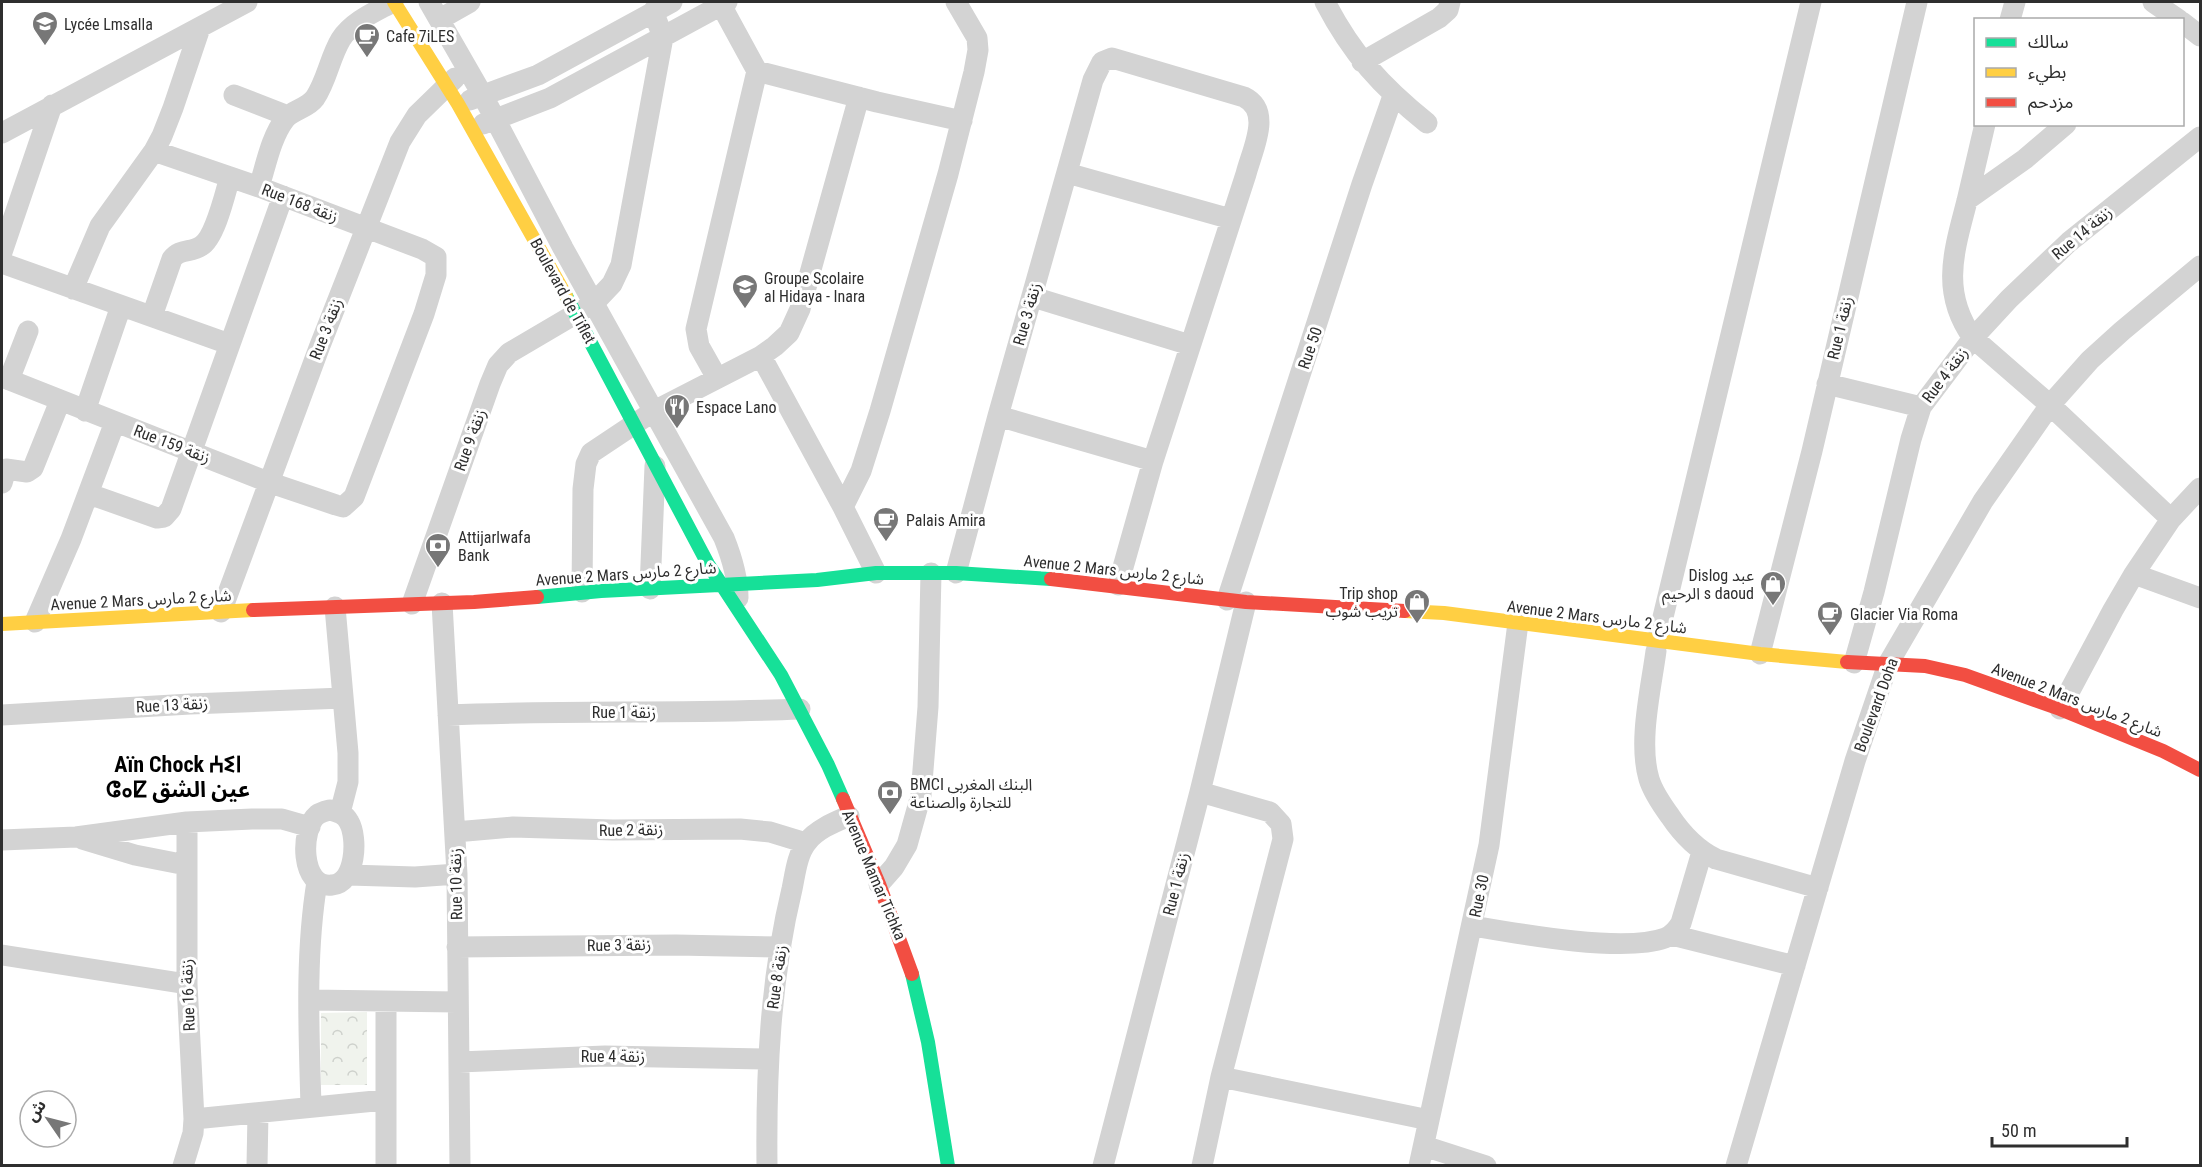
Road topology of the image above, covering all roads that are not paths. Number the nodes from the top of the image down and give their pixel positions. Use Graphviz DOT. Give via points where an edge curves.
graph roads {
  1 [pos="247,2"];
  2 [pos="394,2"];
  3 [pos="470,2"];
  4 [pos="956,2"];
  5 [pos="1325,2"];
  6 [pos="1450,2"];
  7 [pos="1811,2"];
  8 [pos="1917,2"];
  9 [pos="2015,2"];
  10 [pos="2153,2"];
  11 [pos="724,3"];
  12 [pos="662,6"];
  13 [pos="435,10"];
  14 [pos="2011,18"];
  15 [pos="2177,18"];
  16 [pos="2184,24"];
  17 [pos="200,28"];
  18 [pos="2200,36"];
  19 [pos="663,37"];
  20 [pos="1362,62"];
  21 [pos="467,68"];
  22 [pos="757,71"];
  23 [pos="447,84"];
  24 [pos="234,95"];
  25 [pos="483,96"];
  26 [pos="1393,96"];
  27 [pos="860,97"];
  28 [pos="458,104"];
  29 [pos="52,105"];
  30 [pos="288,116"];
  31 [pos="495,120"];
  32 [pos="962,121"];
  33 [pos="1427,123"];
  34 [pos="1985,126"];
  35 [pos="2064,126"];
  36 [pos="471,128"];
  37 [pos="2,134"];
  38 [pos="2200,137"];
  39 [pos="154,151"];
  40 [pos="1067,173"];
  41 [pos="230,177"];
  42 [pos="259,187"];
  43 [pos="282,196"];
  44 [pos="1967,200"];
  45 [pos="1231,219"];
  46 [pos="365,228"];
  47 [pos="2,252"];
  48 [pos="2,263"];
  49 [pos="2200,266"];
  50 [pos="73,289"];
  51 [pos="1033,297"];
  52 [pos="121,306"];
  53 [pos="585,309"];
  54 [pos="152,316"];
  55 [pos="28,332"];
  56 [pos="1972,338"];
  57 [pos="229,344"];
  58 [pos="1190,345"];
  59 [pos="761,356"];
  60 [pos="717,378"];
  61 [pos="5,379"];
  62 [pos="1827,384"];
  63 [pos="60,401"];
  64 [pos="2050,405"];
  65 [pos="1921,407"];
  66 [pos="85,411"];
  67 [pos="654,411"];
  68 [pos="998,416"];
  69 [pos="115,422"];
  70 [pos="634,423"];
  71 [pos="191,452"];
  72 [pos="1153,461"];
  73 [pos="655,462"];
  74 [pos="3,473"];
  75 [pos="268,482"];
  76 [pos="2200,488"];
  77 [pos="89,494"];
  78 [pos="343,507"];
  79 [pos="843,507"];
  80 [pos="2171,519"];
  81 [pos="876,573"];
  82 [pos="930,573"];
  83 [pos="956,573"];
  84 [pos="2134,574"];
  85 [pos="730,584"];
  86 [pos="1118,585"];
  87 [pos="651,589"];
  88 [pos="582,592"];
  89 [pos="2200,598"];
  90 [pos="1237,601"];
  91 [pos="442,603"];
  92 [pos="412,604"];
  93 [pos="335,607"];
  94 [pos="738,607"];
  95 [pos="221,612"];
  96 [pos="35,622"];
  97 [pos="1518,623"];
  98 [pos="2,624"];
  99 [pos="1656,646"];
  100 [pos="1761,654"];
  101 [pos="1854,663"];
  102 [pos="1888,664"];
  103 [pos="343,698"];
  104 [pos="800,709"];
  105 [pos="2060,709"];
  106 [pos="2,715"];
  107 [pos="448,715"];
  108 [pos="2200,770"];
  109 [pos="1200,792"];
  110 [pos="340,813"];
  111 [pos="849,816"];
  112 [pos="187,822"];
  113 [pos="310,827"];
  114 [pos="455,832"];
  115 [pos="76,837"];
  116 [pos="2,840"];
  117 [pos="806,843"];
  118 [pos="1701,852"];
  119 [pos="186,865"];
  120 [pos="457,874"];
  121 [pos="349,875"];
  122 [pos="317,882"];
  123 [pos="879,884"];
  124 [pos="1818,888"];
  125 [pos="1473,926"];
  126 [pos="1672,935"];
  127 [pos="457,947"];
  128 [pos="781,947"];
  129 [pos="2,955"];
  130 [pos="1795,966"];
  131 [pos="187,984"];
  132 [pos="310,1000"];
  133 [pos="386,1002"];
  134 [pos="458,1002"];
  135 [pos="768,1059"];
  136 [pos="459,1062"];
  137 [pos="1221,1077"];
  138 [pos="385,1100"];
  139 [pos="311,1107"];
  140 [pos="258,1113"];
  141 [pos="194,1119"];
  142 [pos="1430,1120"];
  143 [pos="1422,1156"];
  144 [pos="183,1166"];
  145 [pos="257,1166"];
  146 [pos="386,1166"];
  147 [pos="460,1166"];
  148 [pos="767,1166"];
  149 [pos="948,1166"];
  150 [pos="1103,1166"];
  151 [pos="1202,1166"];
  152 [pos="1486,1166"];
  153 [pos="1736,1166"];
  1 -- 17 [label="street"];
  2 -- 23 [label="street, Boulevard de Tiflet"];
  2 -- 30 [label="street" via="348,31 314,99"];
  3 -- 13 [label="street"];
  4 -- 32 [label="street" via="978,45"];
  5 -- 20 [label="street"];
  6 -- 20 [label="street" via="1439,18"];
  7 -- 99 [label="street"];
  8 -- 62 [label="street, Rue 1 زنقة"];
  9 -- 14 [label="street"];
  10 -- 15 [label="street"];
  11 -- 19 [label="street"];
  11 -- 22 [label="street"];
  12 -- 19 [label="street"];
  12 -- 25 [label="street" via="554,67"];
  13 -- 21 [label="street, Boulevard de Tiflet"];
  16 -- 18 [label="street"];
  17 -- 29 [label="street"];
  17 -- 39 [label="street"];
  19 -- 31 [label="street" via="550,98"];
  19 -- 53 [label="street, Rue 9 زنقة" via="621,265 612,284"];
  20 -- 26 [label="street"];
  21 -- 23 [label="street, Rue 3 زنقة"];
  21 -- 25 [label="street, Boulevard de Tiflet"];
  22 -- 27 [label="street"];
  22 -- 60 [label="street" via="696,325 699,346"];
  23 -- 28 [label="street, Boulevard de Tiflet"];
  23 -- 46 [label="street, Rue 3 زنقة" via="404,135"];
  24 -- 30 [label="street"];
  25 -- 28 [label="street"];
  25 -- 31 [label="street, Boulevard de Tiflet"];
  26 -- 33 [label="street"];
  26 -- 90 [label="street, Rue 50" via="1362,184"];
  27 -- 32 [label="street"];
  27 -- 59 [label="street" via="800,309 789,333"];
  28 -- 36 [label="street, Boulevard de Tiflet"];
  29 -- 37 [label="street"];
  29 -- 47 [label="street"];
  30 -- 42 [label="street" via="273,143"];
  31 -- 36 [label="street"];
  31 -- 53 [label="street, Boulevard de Tiflet"];
  32 -- 79 [label="street" via="875,428 861,471"];
  34 -- 44 [label="street, Rue 4 زنقة"];
  35 -- 44 [label="street"];
  36 -- 53 [label="street, Boulevard de Tiflet"];
  38 -- 56 [label="street, Rue 14 زنقة" via="2069,242"];
  39 -- 41 [label="street, Rue 168 زنقة"];
  39 -- 50 [label="street" via="100,226"];
  40 -- 45 [label="street"];
  40 -- 45 [label="street, Rue 3 زنقة" via="1098,67 1112,58 1228,92 1256,107 1260,117 1255,141"];
  40 -- 51 [label="street, Rue 3 زنقة"];
  41 -- 42 [label="street, Rue 168 زنقة"];
  41 -- 54 [label="street" via="208,239 198,248 179,252 172,259"];
  42 -- 43 [label="street, Rue 168 زنقة"];
  43 -- 46 [label="street, Rue 168 زنقة"];
  43 -- 57 [label="street"];
  44 -- 56 [label="street, Rue 4 زنقة" via="1951,275 1958,314"];
  45 -- 58 [label="street"];
  46 -- 75 [label="street, Rue 3 زنقة"];
  46 -- 78 [label="street, Rue 168 زنقة" via="429,252 436,257 437,265 424,314 357,491"];
  48 -- 50 [label="street"];
  49 -- 64 [label="street, Boulevard Doha" via="2122,331"];
  50 -- 52 [label="street"];
  51 -- 58 [label="street"];
  51 -- 68 [label="street, Rue 3 زنقة"];
  52 -- 54 [label="street"];
  52 -- 66 [label="street"];
  53 -- 67 [label="street, Boulevard de Tiflet"];
  53 -- 70 [label="street, Boulevard de Tiflet"];
  53 -- 92 [label="street, Rue 9 زنقة" via="515,348 498,365"];
  54 -- 57 [label="street"];
  55 -- 61 [label="street"];
  56 -- 64 [label="street"];
  56 -- 65 [label="street, Rue 4 زنقة"];
  57 -- 71 [label="street"];
  58 -- 72 [label="street"];
  59 -- 60 [label="street"];
  59 -- 79 [label="street"];
  60 -- 67 [label="street"];
  61 -- 63 [label="street, Rue 159 زنقة"];
  62 -- 65 [label="street"];
  62 -- 100 [label="street, Rue 1 زنقة"];
  63 -- 66 [label="street, Rue 159 زنقة"];
  63 -- 74 [label="street" via="33,468"];
  64 -- 80 [label="street"];
  64 -- 102 [label="street, Boulevard Doha" via="1983,501"];
  65 -- 101 [label="street, Rue 4 زنقة"];
  66 -- 69 [label="street, Rue 159 زنقة"];
  67 -- 70 [label="street"];
  67 -- 85 [label="street, Boulevard de Tiflet" via="724,538"];
  68 -- 72 [label="street"];
  68 -- 83 [label="street, Rue 3 زنقة"];
  69 -- 71 [label="street, Rue 159 زنقة"];
  69 -- 77 [label="street"];
  70 -- 73 [label="street, Boulevard de Tiflet"];
  70 -- 88 [label="street" via="594,449 586,464"];
  71 -- 75 [label="street, Rue 159 زنقة"];
  71 -- 77 [label="street" via="171,509 164,517 157,518"];
  72 -- 86 [label="street"];
  73 -- 85 [label="street, Boulevard de Tiflet" via="700,549"];
  73 -- 87 [label="street"];
  75 -- 78 [label="street, Rue 159 زنقة"];
  75 -- 95 [label="street, Rue 3 زنقة"];
  76 -- 80 [label="street"];
  77 -- 96 [label="street"];
  79 -- 81 [label="street"];
  80 -- 84 [label="street"];
  81 -- 82 [label="street, Avenue 2 Mars شارع 2 مارس"];
  81 -- 85 [label="street, Avenue 2 Mars شارع 2 مارس"];
  82 -- 83 [label="street, Avenue 2 Mars شارع 2 مارس"];
  82 -- 123 [label="street" via="928,707 921,795 907,845"];
  83 -- 86 [label="street, Avenue 2 Mars شارع 2 مارس"];
  84 -- 89 [label="street"];
  84 -- 105 [label="street"];
  85 -- 87 [label="street, Avenue 2 Mars شارع 2 مارس"];
  85 -- 94 [label="street, Avenue Mamar Tichka"];
  86 -- 90 [label="street, Avenue 2 Mars شارع 2 مارس"];
  87 -- 88 [label="street, Avenue 2 Mars شارع 2 مارس"];
  88 -- 91 [label="street, Avenue 2 Mars شارع 2 مارس"];
  90 -- 97 [label="street, Avenue 2 Mars شارع 2 مارس" via="1444,613"];
  90 -- 109 [label="street, Rue 1 زنقة"];
  91 -- 92 [label="street, Avenue 2 Mars شارع 2 مارس"];
  91 -- 107 [label="street, Rue 10 زنقة"];
  92 -- 93 [label="street, Avenue 2 Mars شارع 2 مارس"];
  93 -- 95 [label="street, Avenue 2 Mars شارع 2 مارس"];
  93 -- 103 [label="street"];
  94 -- 104 [label="street, Avenue Mamar Tichka"];
  95 -- 96 [label="street, Avenue 2 Mars شارع 2 مارس"];
  96 -- 98 [label="street, Avenue 2 Mars شارع 2 مارس"];
  97 -- 99 [label="street, Avenue 2 Mars شارع 2 مارس"];
  97 -- 125 [label="street, Rue 30" via="1489,845"];
  99 -- 100 [label="street, Avenue 2 Mars شارع 2 مارس"];
  99 -- 118 [label="street" via="1645,751 1647,771 1663,807"];
  100 -- 101 [label="street, Avenue 2 Mars شارع 2 مارس"];
  101 -- 102 [label="street, Avenue 2 Mars شارع 2 مارس"];
  102 -- 105 [label="street, Avenue 2 Mars شارع 2 مارس" via="1957,673"];
  102 -- 124 [label="street, Boulevard Doha"];
  103 -- 106 [label="street, Rue 13 زنقة"];
  103 -- 110 [label="street" via="349,770"];
  104 -- 107 [label="street, Rue 1 زنقة"];
  104 -- 111 [label="street, Avenue Mamar Tichka"];
  105 -- 108 [label="street, Avenue 2 Mars شارع 2 مارس"];
  107 -- 114 [label="street, Rue 10 زنقة"];
  109 -- 137 [label="street" via="1270,812 1283,832"];
  109 -- 150 [label="street, Rue 1 زنقة"];
  110 -- 113 [label="street" via="323,812"];
  110 -- 121 [label="street" via="352,830"];
  111 -- 117 [label="street" via="821,830"];
  111 -- 123 [label="street, Avenue Mamar Tichka"];
  112 -- 113 [label="street" via="275,818"];
  112 -- 115 [label="street"];
  112 -- 119 [label="street, Rue 16 زنقة"];
  113 -- 122 [label="street" via="308,870"];
  114 -- 117 [label="street, Rue 2 زنقة" via="513,827 730,828 770,832"];
  114 -- 120 [label="street, Rue 10 زنقة"];
  115 -- 116 [label="street"];
  115 -- 119 [label="street"];
  117 -- 128 [label="street, Rue 8 زنقة"];
  118 -- 124 [label="street"];
  118 -- 126 [label="street" via="1681,923"];
  119 -- 131 [label="street, Rue 16 زنقة"];
  120 -- 121 [label="street" via="415,878"];
  120 -- 127 [label="street, Rue 10 زنقة"];
  121 -- 122 [label="street" via="339,884"];
  122 -- 132 [label="street" via="312,910"];
  123 -- 149 [label="street, Avenue Mamar Tichka" via="917,992"];
  124 -- 130 [label="street, Boulevard Doha"];
  125 -- 126 [label="street" via="1602,942 1644,942"];
  125 -- 142 [label="street, Rue 30"];
  126 -- 130 [label="street"];
  127 -- 128 [label="street, Rue 3 زنقة"];
  127 -- 134 [label="street, Rue 10 زنقة"];
  128 -- 135 [label="street, Rue 8 زنقة"];
  129 -- 131 [label="street"];
  130 -- 153 [label="street, Boulevard Doha"];
  131 -- 141 [label="street, Rue 16 زنقة"];
  132 -- 133 [label="street"];
  132 -- 139 [label="street"];
  133 -- 134 [label="street"];
  133 -- 138 [label="street"];
  134 -- 136 [label="street, Rue 10 زنقة"];
  135 -- 136 [label="street, Rue 4 زنقة" via="605,1056"];
  135 -- 148 [label="street, Rue 8 زنقة"];
  136 -- 147 [label="street, Rue 10 زنقة"];
  137 -- 142 [label="street"];
  137 -- 151 [label="street"];
  138 -- 139 [label="street"];
  138 -- 146 [label="street"];
  139 -- 140 [label="street"];
  140 -- 141 [label="street"];
  140 -- 145 [label="street"];
  141 -- 144 [label="street, Rue 16 زنقة"];
  142 -- 143 [label="street, Rue 30"];
  143 -- 152 [label="street"];
}
